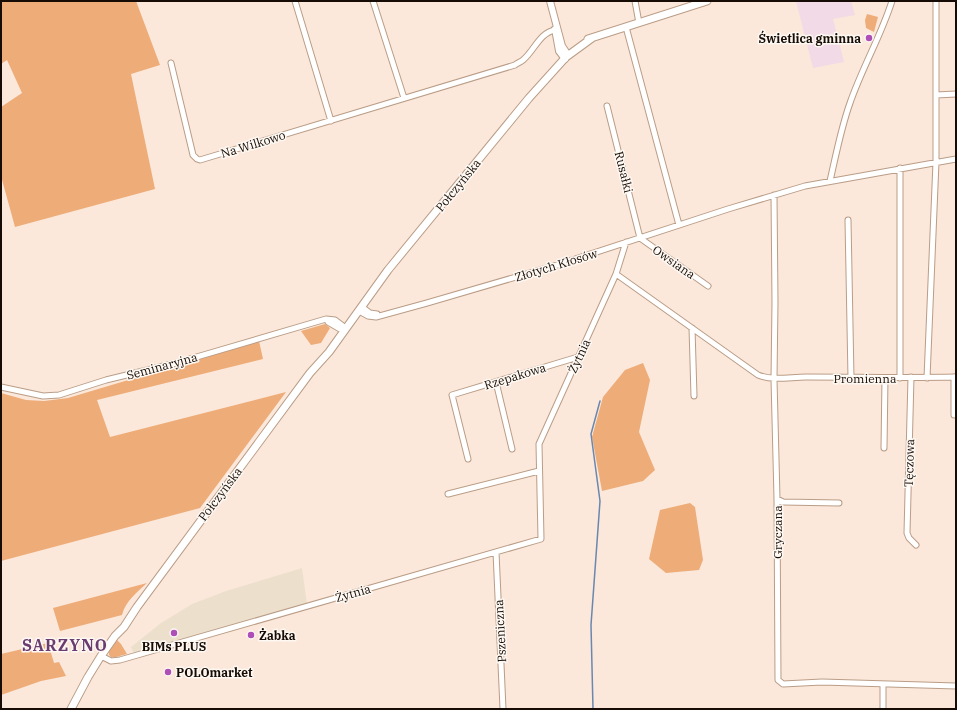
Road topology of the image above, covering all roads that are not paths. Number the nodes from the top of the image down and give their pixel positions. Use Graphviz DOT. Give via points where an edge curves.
graph roads {
  1 [pos="295,1"];
  2 [pos="373,1"];
  3 [pos="550,1"];
  4 [pos="634,1"];
  5 [pos="707,1"];
  6 [pos="892,1"];
  7 [pos="936,1"];
  8 [pos="555,21"];
  9 [pos="639,23"];
  10 [pos="626,27"];
  11 [pos="555,30"];
  12 [pos="565,56"];
  13 [pos="171,63"];
  14 [pos="956,94"];
  15 [pos="936,95"];
  16 [pos="404,98"];
  17 [pos="607,106"];
  18 [pos="331,120"];
  19 [pos="956,159"];
  20 [pos="936,162"];
  21 [pos="900,168"];
  22 [pos="830,181"];
  23 [pos="774,195"];
  24 [pos="848,220"];
  25 [pos="679,225"];
  26 [pos="640,238"];
  27 [pos="626,242"];
  28 [pos="616,274"];
  29 [pos="708,286"];
  30 [pos="359,308"];
  31 [pos="343,328"];
  32 [pos="692,328"];
  33 [pos="578,358"];
  34 [pos="911,377"];
  35 [pos="955,377"];
  36 [pos="851,378"];
  37 [pos="885,378"];
  38 [pos="900,378"];
  39 [pos="927,378"];
  40 [pos="774,379"];
  41 [pos="496,382"];
  42 [pos="1,387"];
  43 [pos="694,396"];
  44 [pos="954,415"];
  45 [pos="884,448"];
  46 [pos="512,449"];
  47 [pos="468,459"];
  48 [pos="539,471"];
  49 [pos="448,494"];
  50 [pos="777,499"];
  51 [pos="839,503"];
  52 [pos="916,545"];
  53 [pos="496,552"];
  54 [pos="101,656"];
  55 [pos="883,684"];
  56 [pos="956,686"];
  57 [pos="71,709"];
  58 [pos="503,709"];
  59 [pos="883,709"];
  1 -- 18 [label="street"];
  2 -- 16 [label="street"];
  3 -- 8 [label="street"];
  4 -- 9 [label="street"];
  5 -- 9 [label="main road, Połczyńska"];
  6 -- 22 [label="street" via="850,102"];
  7 -- 15 [label="street"];
  8 -- 11 [label="street"];
  8 -- 12 [label="street"];
  9 -- 10 [label="main road, Połczyńska"];
  10 -- 12 [label="main road, Połczyńska" via="592,38"];
  10 -- 25 [label="street"];
  11 -- 12 [label="street" via="559,51"];
  11 -- 16 [label="street, Na Wilkowo" via="545,34 523,60 515,65"];
  12 -- 30 [label="main road, Połczyńska"];
  13 -- 18 [label="street, Na Wilkowo" via="197,159"];
  14 -- 15 [label="street"];
  15 -- 20 [label="street"];
  16 -- 18 [label="street, Na Wilkowo"];
  17 -- 26 [label="street, Rusałki"];
  19 -- 20 [label="street, Złotych Kłosów"];
  20 -- 21 [label="street, Złotych Kłosów"];
  20 -- 39 [label="street"];
  21 -- 22 [label="street, Złotych Kłosów"];
  21 -- 38 [label="street"];
  22 -- 23 [label="street, Złotych Kłosów"];
  23 -- 25 [label="street, Złotych Kłosów"];
  23 -- 40 [label="street, Gryczana"];
  24 -- 36 [label="street"];
  25 -- 26 [label="street, Złotych Kłosów"];
  26 -- 27 [label="street, Złotych Kłosów"];
  26 -- 29 [label="street, Owsiana"];
  27 -- 28 [label="street, Żytnia"];
  27 -- 30 [label="street, Złotych Kłosów" via="557,265 376,317 365,315"];
  28 -- 32 [label="street"];
  28 -- 33 [label="street, Żytnia"];
  30 -- 31 [label="main road, Połczyńska"];
  31 -- 42 [label="street, Seminaryjna" via="323,321 59,395 43,396"];
  31 -- 54 [label="main road, Połczyńska" via="321,362 310,373"];
  32 -- 40 [label="street" via="758,375"];
  32 -- 43 [label="street"];
  33 -- 41 [label="street, Rzepakowa"];
  33 -- 48 [label="street, Żytnia" via="539,444"];
  34 -- 38 [label="street, Promienna"];
  34 -- 39 [label="street, Promienna"];
  34 -- 52 [label="street, Tęczowa" via="907,533"];
  35 -- 39 [label="street, Promienna"];
  35 -- 44 [label="street"];
  36 -- 37 [label="street, Promienna"];
  36 -- 40 [label="street, Promienna"];
  37 -- 38 [label="street, Promienna"];
  37 -- 45 [label="street"];
  40 -- 50 [label="street, Gryczana"];
  41 -- 46 [label="street"];
  41 -- 47 [label="street, Rzepakowa" via="452,395"];
  48 -- 49 [label="street"];
  48 -- 53 [label="street, Żytnia" via="541,539"];
  50 -- 51 [label="street" via="783,502"];
  50 -- 55 [label="street, Gryczana" via="778,680 782,684"];
  53 -- 54 [label="street, Żytnia" via="120,660 111,661"];
  53 -- 58 [label="street, Pszeniczna"];
  54 -- 57 [label="main road, Połczyńska"];
  55 -- 56 [label="street"];
  55 -- 59 [label="street"];
}
